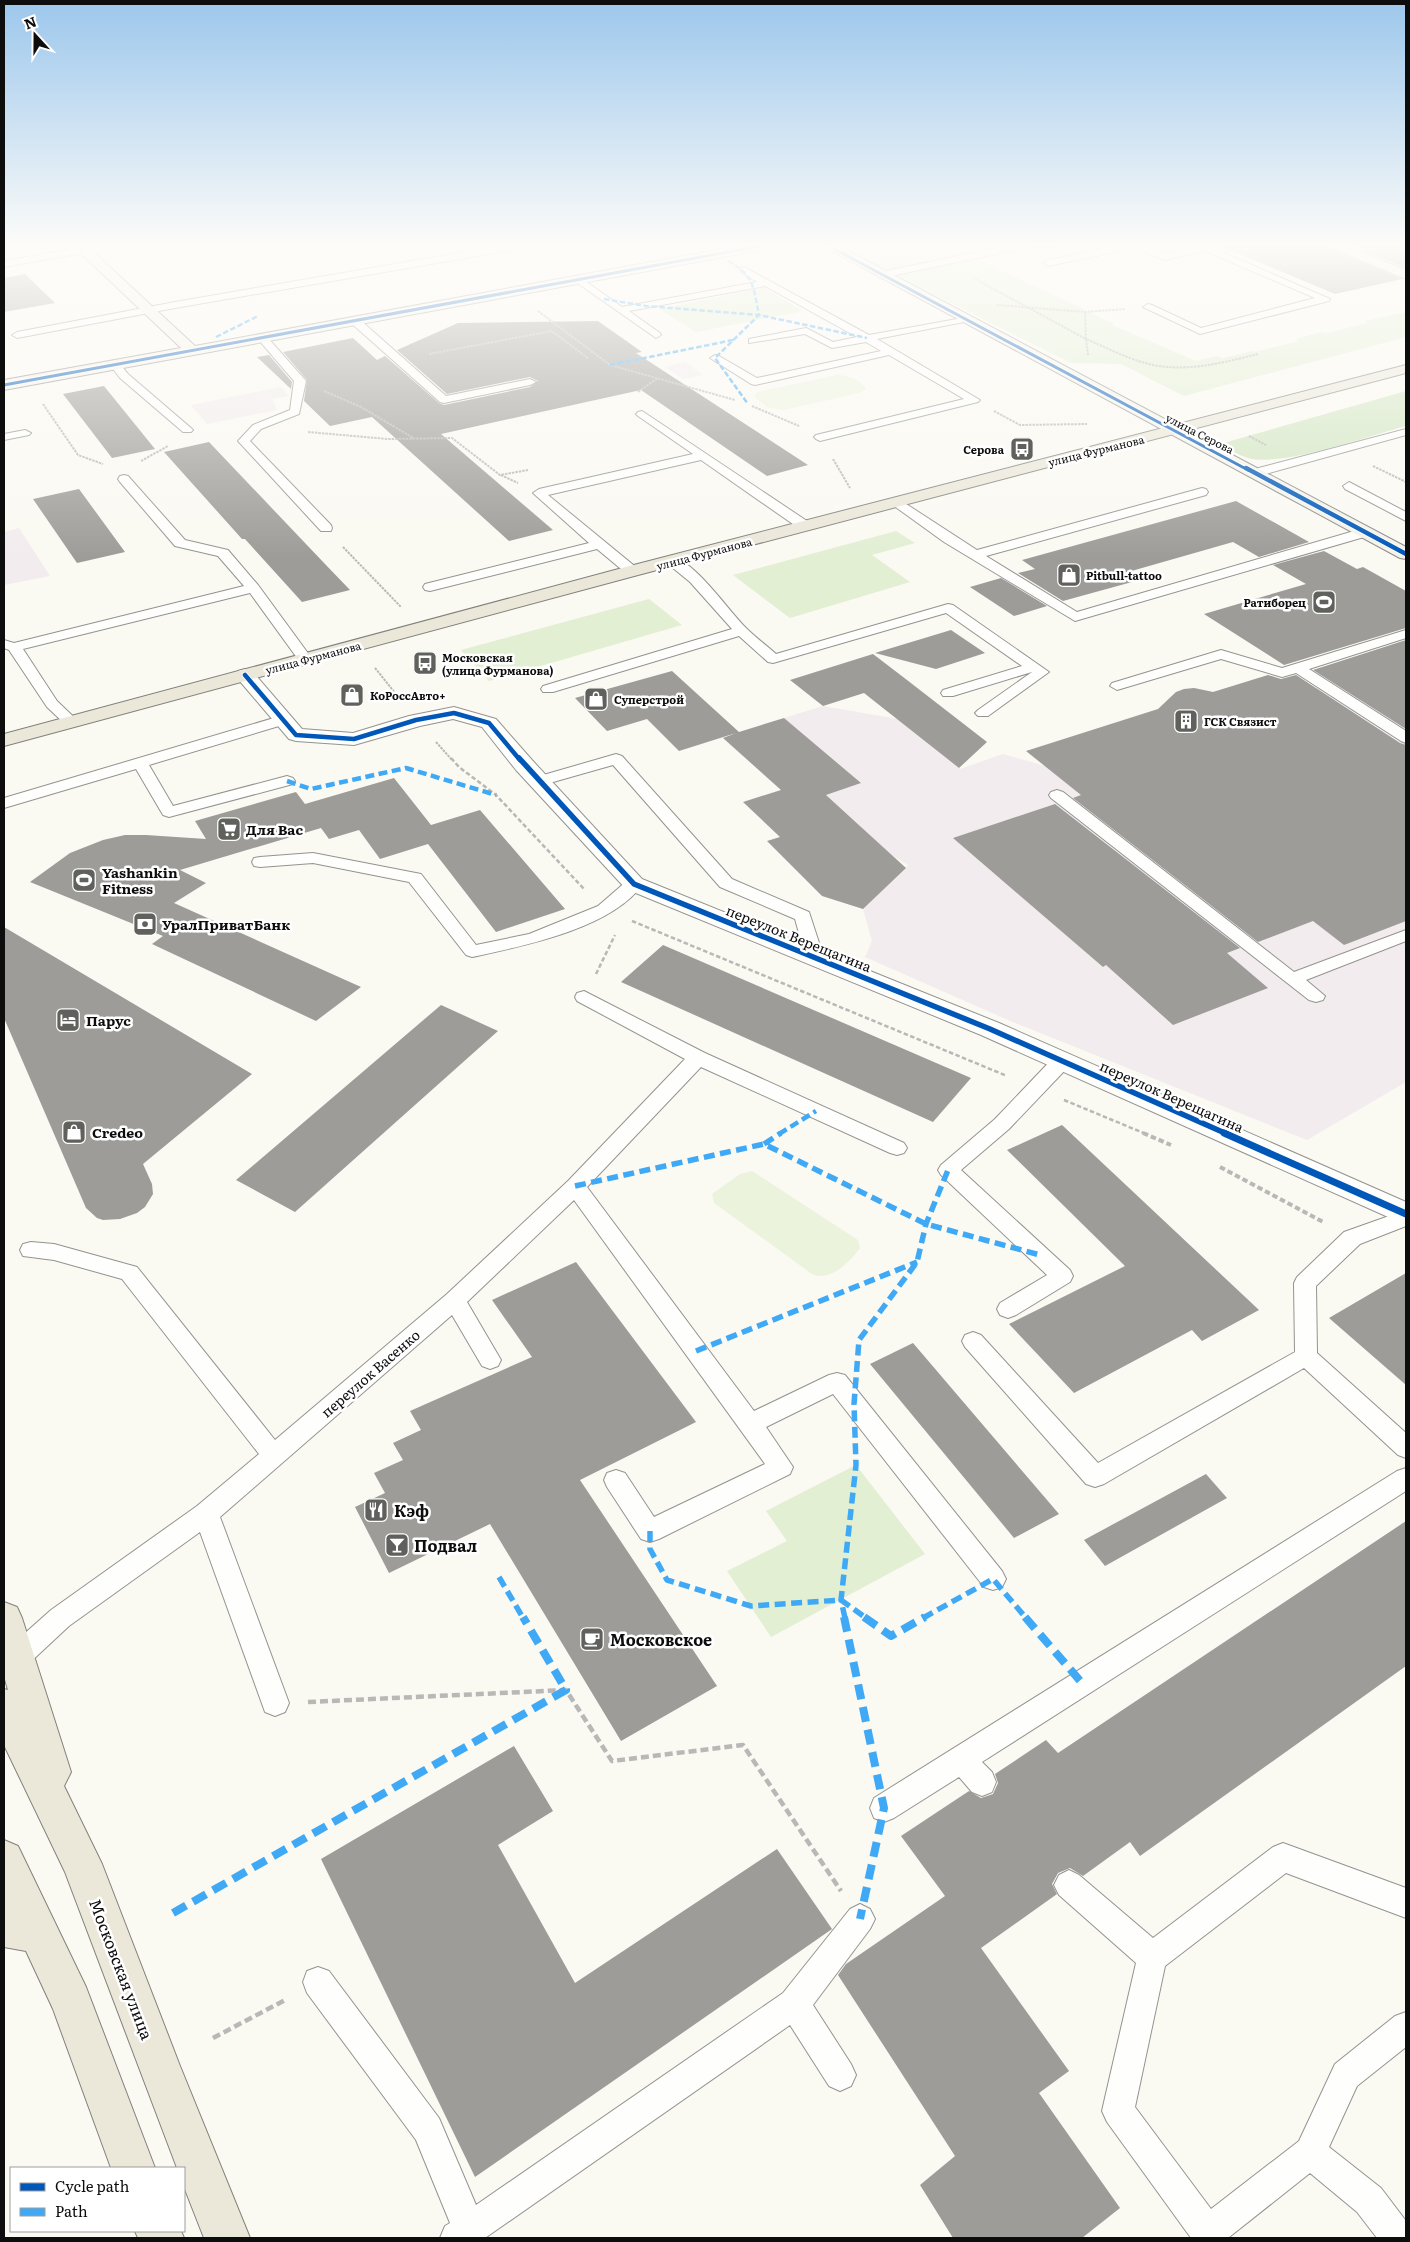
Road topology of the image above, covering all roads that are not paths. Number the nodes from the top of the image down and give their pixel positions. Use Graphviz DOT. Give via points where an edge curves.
graph roads {
  1 [pos="190,349"];
  2 [pos="206,349"];
  3 [pos="271,349"];
  4 [pos="386,349"];
  5 [pos="884,349"];
  6 [pos="1020,349"];
  7 [pos="192,351"];
  8 [pos="890,352"];
  9 [pos="715,358"];
  10 [pos="115,364"];
  11 [pos="1406,369"];
  12 [pos="434,376"];
  13 [pos="419,378"];
  14 [pos="530,382"];
  15 [pos="4,385"];
  16 [pos="642,414"];
  17 [pos="187,430"];
  18 [pos="1172,430"];
  19 [pos="1405,432"];
  20 [pos="26,433"];
  21 [pos="820,436"];
  22 [pos="4,437"];
  23 [pos="702,456"];
  24 [pos="1255,473"];
  25 [pos="124,479"];
  26 [pos="1349,486"];
  27 [pos="1202,492"];
  28 [pos="896,503"];
  29 [pos="1406,517"];
  30 [pos="805,526"];
  31 [pos="326,528"];
  32 [pos="1366,532"];
  33 [pos="599,544"];
  34 [pos="1406,554"];
  35 [pos="975,555"];
  36 [pos="673,561"];
  37 [pos="632,571"];
  38 [pos="430,587"];
  39 [pos="253,588"];
  40 [pos="741,631"];
  41 [pos="1406,634"];
  42 [pos="9,646"];
  43 [pos="305,659"];
  44 [pos="1033,667"];
  45 [pos="1297,668"];
  46 [pos="244,675"];
  47 [pos="1117,686"];
  48 [pos="548,689"];
  49 [pos="948,693"];
  50 [pos="983,713"];
  51 [pos="284,720"];
  52 [pos="71,722"];
  53 [pos="1406,738"];
  54 [pos="4,740"];
  55 [pos="140,763"];
  56 [pos="287,781"];
  57 [pos="539,781"];
  58 [pos="1057,795"];
  59 [pos="4,803"];
  60 [pos="260,862"];
  61 [pos="634,884"];
  62 [pos="1406,935"];
  63 [pos="815,958"];
  64 [pos="1292,979"];
  65 [pos="584,996"];
  66 [pos="1316,996"];
  67 [pos="698,1058"];
  68 [pos="1062,1061"];
  69 [pos="897,1148"];
  70 [pos="575,1186"];
  71 [pos="1406,1214"];
  72 [pos="1406,1218"];
  73 [pos="32,1250"];
  74 [pos="455,1300"];
  75 [pos="1008,1309"];
  76 [pos="973,1342"];
  77 [pos="1306,1356"];
  78 [pos="490,1360"];
  79 [pos="750,1424"];
  80 [pos="1406,1448"];
  81 [pos="274,1456"];
  82 [pos="1406,1478"];
  83 [pos="616,1480"];
  84 [pos="206,1514"];
  85 [pos="993,1579"];
  86 [pos="4,1618"];
  87 [pos="15,1658"];
  88 [pos="275,1703"];
  89 [pos="4,1706"];
  90 [pos="962,1760"];
  91 [pos="982,1782"];
  92 [pos="884,1808"];
  93 [pos="4,1860"];
  94 [pos="82,1864"];
  95 [pos="1069,1886"];
  96 [pos="1406,1903"];
  97 [pos="860,1919"];
  98 [pos="21,1930"];
  99 [pos="1152,1957"];
  100 [pos="318,1982"];
  101 [pos="794,2004"];
  102 [pos="1406,2027"];
  103 [pos="840,2075"];
  104 [pos="1310,2152"];
  105 [pos="133,2167"];
  106 [pos="463,2234"];
  107 [pos="226,2238"];
  108 [pos="1398,2238"];
  1 -- 7 [label="street"];
  2 -- 7 [label="street"];
  3 -- 31 [label="lane" via="300,380 295,412 257,427 244,440"];
  4 -- 13 [label="lane"];
  5 -- 8 [label="lane"];
  6 -- 18 [label="street, улица Серова"];
  7 -- 10 [label="street"];
  8 -- 9 [label="lane" via="755,382"];
  8 -- 21 [label="lane" via="974,400"];
  10 -- 15 [label="street"];
  10 -- 17 [label="lane" via="124,376"];
  11 -- 18 [label="main road, улица Фурманова"];
  12 -- 13 [label="lane"];
  13 -- 14 [label="lane" via="444,400"];
  16 -- 23 [label="lane"];
  18 -- 24 [label="street, улица Серова"];
  18 -- 28 [label="main road, улица Фурманова"];
  19 -- 24 [label="lane"];
  20 -- 22 [label="lane"];
  23 -- 30 [label="lane"];
  23 -- 33 [label="lane" via="539,493"];
  24 -- 32 [label="street, улица Серова"];
  25 -- 39 [label="lane" via="180,543 223,553"];
  26 -- 29 [label="lane"];
  27 -- 35 [label="lane"];
  28 -- 30 [label="main road, улица Фурманова"];
  28 -- 35 [label="lane"];
  30 -- 36 [label="main road, улица Фурманова"];
  32 -- 34 [label="street, улица Серова"];
  32 -- 35 [label="lane" via="1075,617"];
  33 -- 37 [label="lane"];
  33 -- 38 [label="lane"];
  36 -- 37 [label="main road, улица Фурманова"];
  36 -- 40 [label="lane" via="695,579"];
  37 -- 43 [label="main road, улица Фурманова"];
  39 -- 42 [label="lane"];
  39 -- 43 [label="lane"];
  40 -- 44 [label="lane" via="773,659 948,608"];
  40 -- 48 [label="lane"];
  41 -- 45 [label="lane"];
  42 -- 52 [label="lane" via="52,704"];
  43 -- 46 [label="main road, улица Фурманова"];
  44 -- 49 [label="lane"];
  44 -- 50 [label="lane" via="1042,672"];
  45 -- 47 [label="lane" via="1282,673 1221,654"];
  45 -- 53 [label="lane"];
  46 -- 51 [label="street, переулок Верещагина"];
  46 -- 52 [label="main road, улица Фурманова"];
  51 -- 55 [label="lane"];
  51 -- 57 [label="street, переулок Верещагина" via="296,735 354,739 416,720 454,713 489,723"];
  52 -- 54 [label="main road, улица Фурманова"];
  55 -- 56 [label="lane" via="169,812"];
  55 -- 59 [label="lane"];
  57 -- 61 [label="street, переулок Верещагина"];
  57 -- 63 [label="lane" via="616,759 726,883 803,916"];
  58 -- 64 [label="lane"];
  60 -- 61 [label="lane" via="313,858 415,878 472,951 533,940 604,910"];
  61 -- 63 [label="street, переулок Верещагина"];
  62 -- 64 [label="lane"];
  63 -- 68 [label="street, переулок Верещагина"];
  64 -- 66 [label="lane"];
  65 -- 67 [label="lane"];
  67 -- 69 [label="lane"];
  67 -- 70 [label="lane, переулок Васенко"];
  68 -- 71 [label="street, переулок Верещагина"];
  68 -- 75 [label="lane" via="1002,1124 948,1170 1062,1276"];
  70 -- 74 [label="lane, переулок Васенко"];
  70 -- 79 [label="lane"];
  72 -- 77 [label="lane" via="1352,1238 1304,1283"];
  73 -- 81 [label="lane" via="54,1252 129,1273"];
  74 -- 78 [label="lane"];
  74 -- 81 [label="lane, переулок Васенко"];
  76 -- 77 [label="lane" via="1095,1477"];
  77 -- 80 [label="lane"];
  79 -- 83 [label="lane" via="781,1467 650,1531"];
  79 -- 85 [label="lane" via="837,1382"];
  81 -- 84 [label="lane, переулок Васенко"];
  82 -- 90 [label="lane"];
  84 -- 87 [label="lane, переулок Васенко" via="60,1618"];
  84 -- 88 [label="lane"];
  86 -- 87 [label="main road"];
  87 -- 94 [label="main road"];
  89 -- 94 [label="main road, Московская улица"];
  90 -- 91 [label="lane"];
  90 -- 92 [label="lane"];
  93 -- 98 [label="main road"];
  94 -- 107 [label="main road, Московская улица"];
  95 -- 99 [label="lane"];
  96 -- 99 [label="lane" via="1283,1856"];
  97 -- 101 [label="lane"];
  98 -- 105 [label="main road" via="71,2002"];
  99 -- 104 [label="lane" via="1118,2111 1208,2233"];
  100 -- 106 [label="lane" via="428,2129"];
  101 -- 103 [label="lane"];
  101 -- 106 [label="lane"];
  102 -- 104 [label="lane" via="1346,2075"];
  104 -- 108 [label="lane" via="1369,2200"];
}
